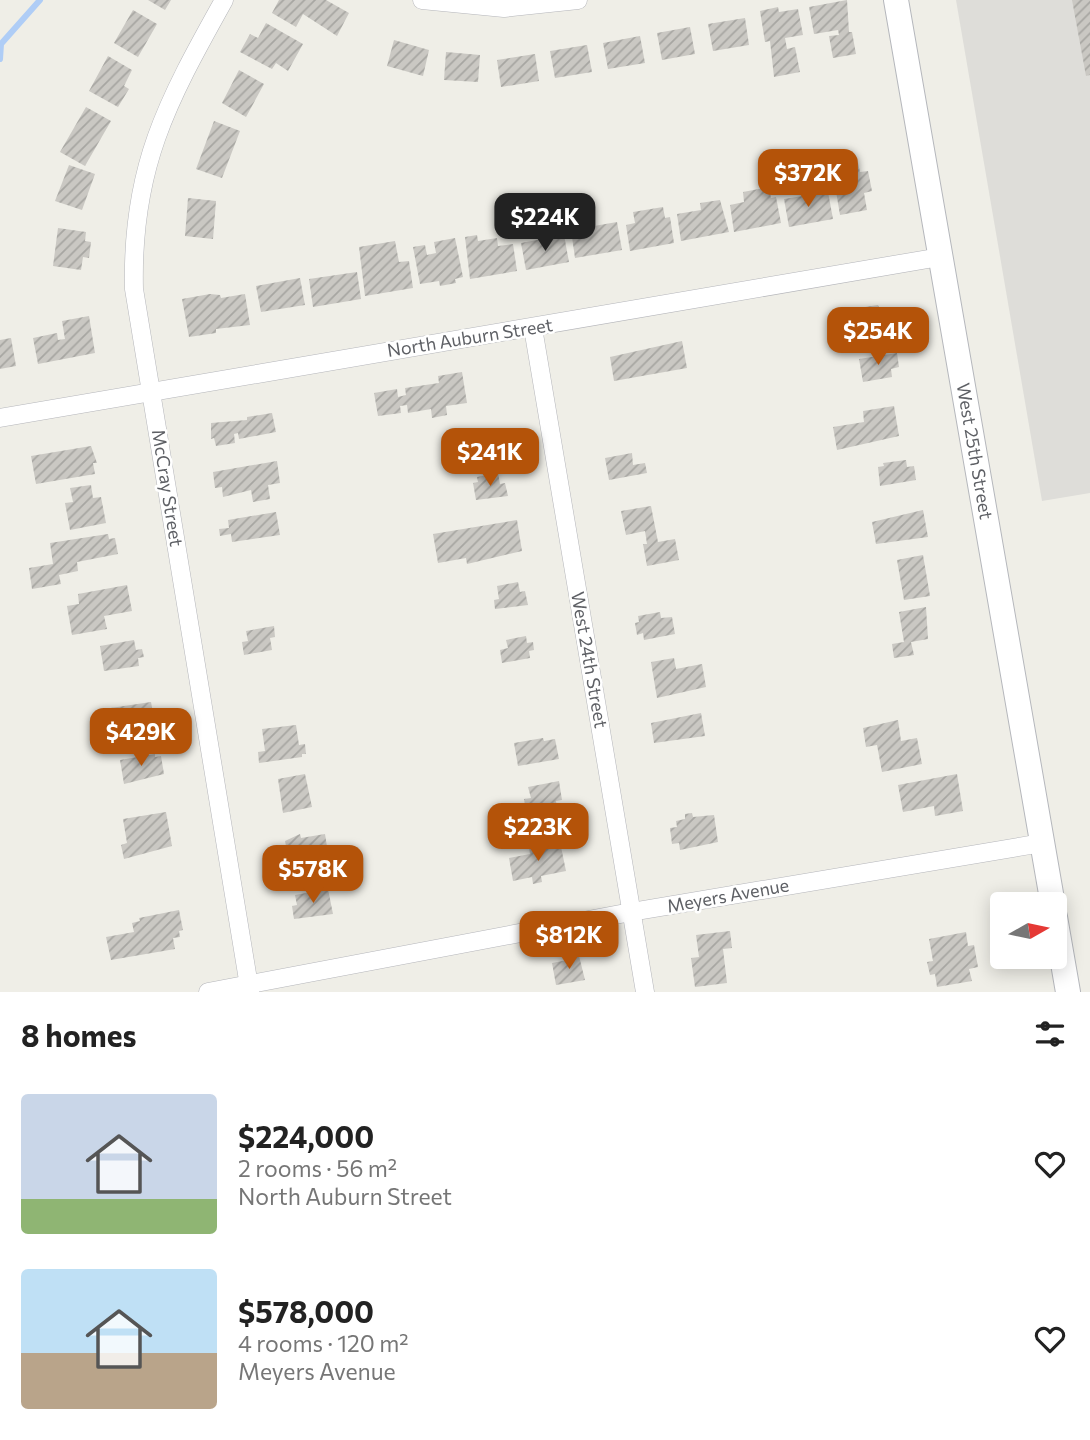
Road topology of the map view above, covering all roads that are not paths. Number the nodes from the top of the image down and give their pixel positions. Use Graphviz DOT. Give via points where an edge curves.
graph roads {
  1 [pos="224,0"];
  2 [pos="422,0"];
  3 [pos="578,0"];
  4 [pos="896,0"];
  5 [pos="940,257"];
  6 [pos="533,328"];
  7 [pos="151,391"];
  8 [pos="0,418"];
  9 [pos="1042,843"];
  10 [pos="1051,892"];
  11 [pos="631,912"];
  12 [pos="1065,970"];
  13 [pos="249,989"];
  14 [pos="208,992"];
  15 [pos="645,992"];
  16 [pos="1069,992"];
  1 -- 7 [label="street, McCray Street" via="165,110 138,198 134,289"];
  2 -- 3 [label="street" via="504,8"];
  4 -- 5 [label="main road, West 25th Street"];
  5 -- 6 [label="street, North Auburn Street"];
  5 -- 9 [label="main road, West 25th Street"];
  6 -- 7 [label="street, North Auburn Street"];
  6 -- 11 [label="street, West 24th Street"];
  7 -- 8 [label="street, North Auburn Street"];
  7 -- 13 [label="street, McCray Street"];
  9 -- 10 [label="main road, West 25th Street"];
  9 -- 11 [label="street, Meyers Avenue"];
  11 -- 13 [label="street, Meyers Avenue"];
  11 -- 15 [label="street, West 24th Street"];
  12 -- 16 [label="main road"];
  13 -- 14 [label="street, Meyers Avenue"];
}
